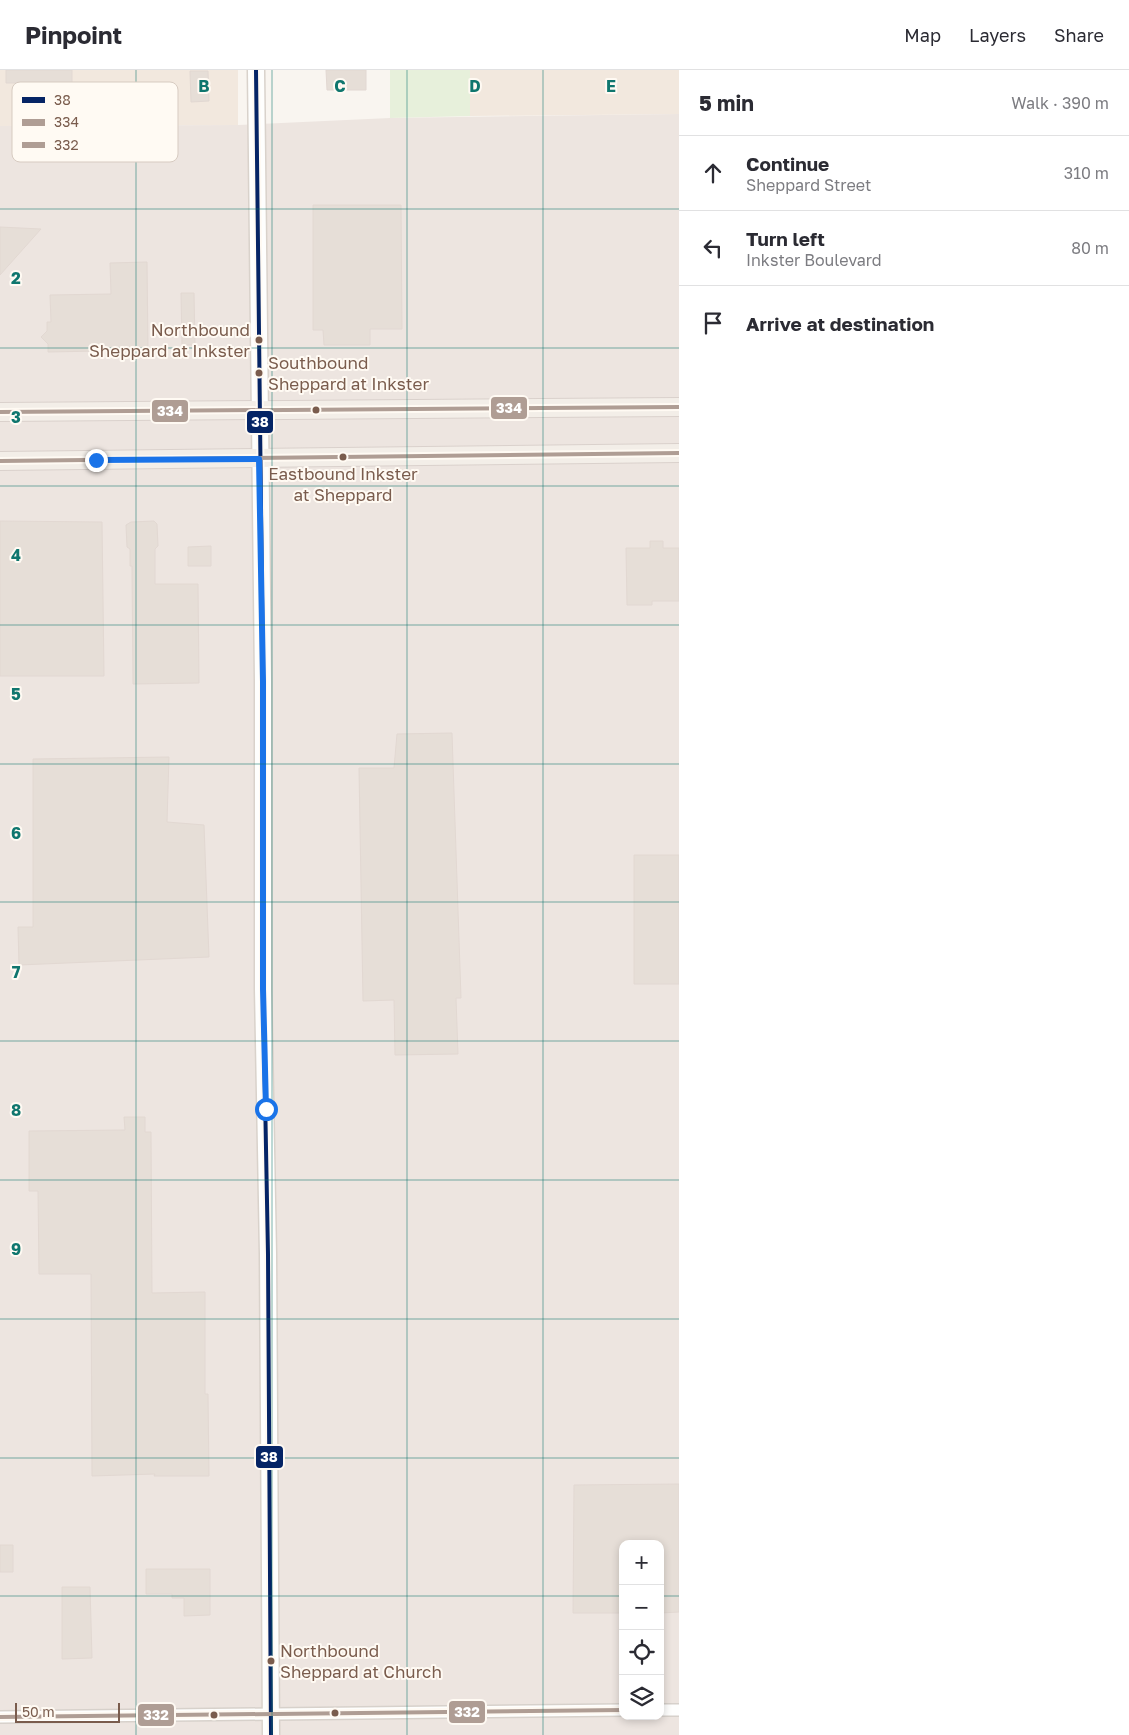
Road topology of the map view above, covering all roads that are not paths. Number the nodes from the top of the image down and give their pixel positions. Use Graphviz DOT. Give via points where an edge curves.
graph roads {
  1 [pos="256,70"];
  2 [pos="679,407"];
  3 [pos="259,410"];
  4 [pos="0,412"];
  5 [pos="679,453"];
  6 [pos="259,459"];
  7 [pos="0,461"];
  8 [pos="619,1710"];
  9 [pos="664,1710"];
  10 [pos="679,1710"];
  11 [pos="271,1714"];
  12 [pos="0,1717"];
  13 [pos="271,1735"];
  1 -- 3 [label="street"];
  2 -- 3 [label="main road"];
  3 -- 4 [label="main road"];
  3 -- 6 [label="street"];
  5 -- 6 [label="main road"];
  6 -- 7 [label="main road"];
  6 -- 11 [label="street"];
  8 -- 11 [label="street"];
  9 -- 10 [label="street"];
  11 -- 12 [label="street"];
  11 -- 13 [label="street"];
}
